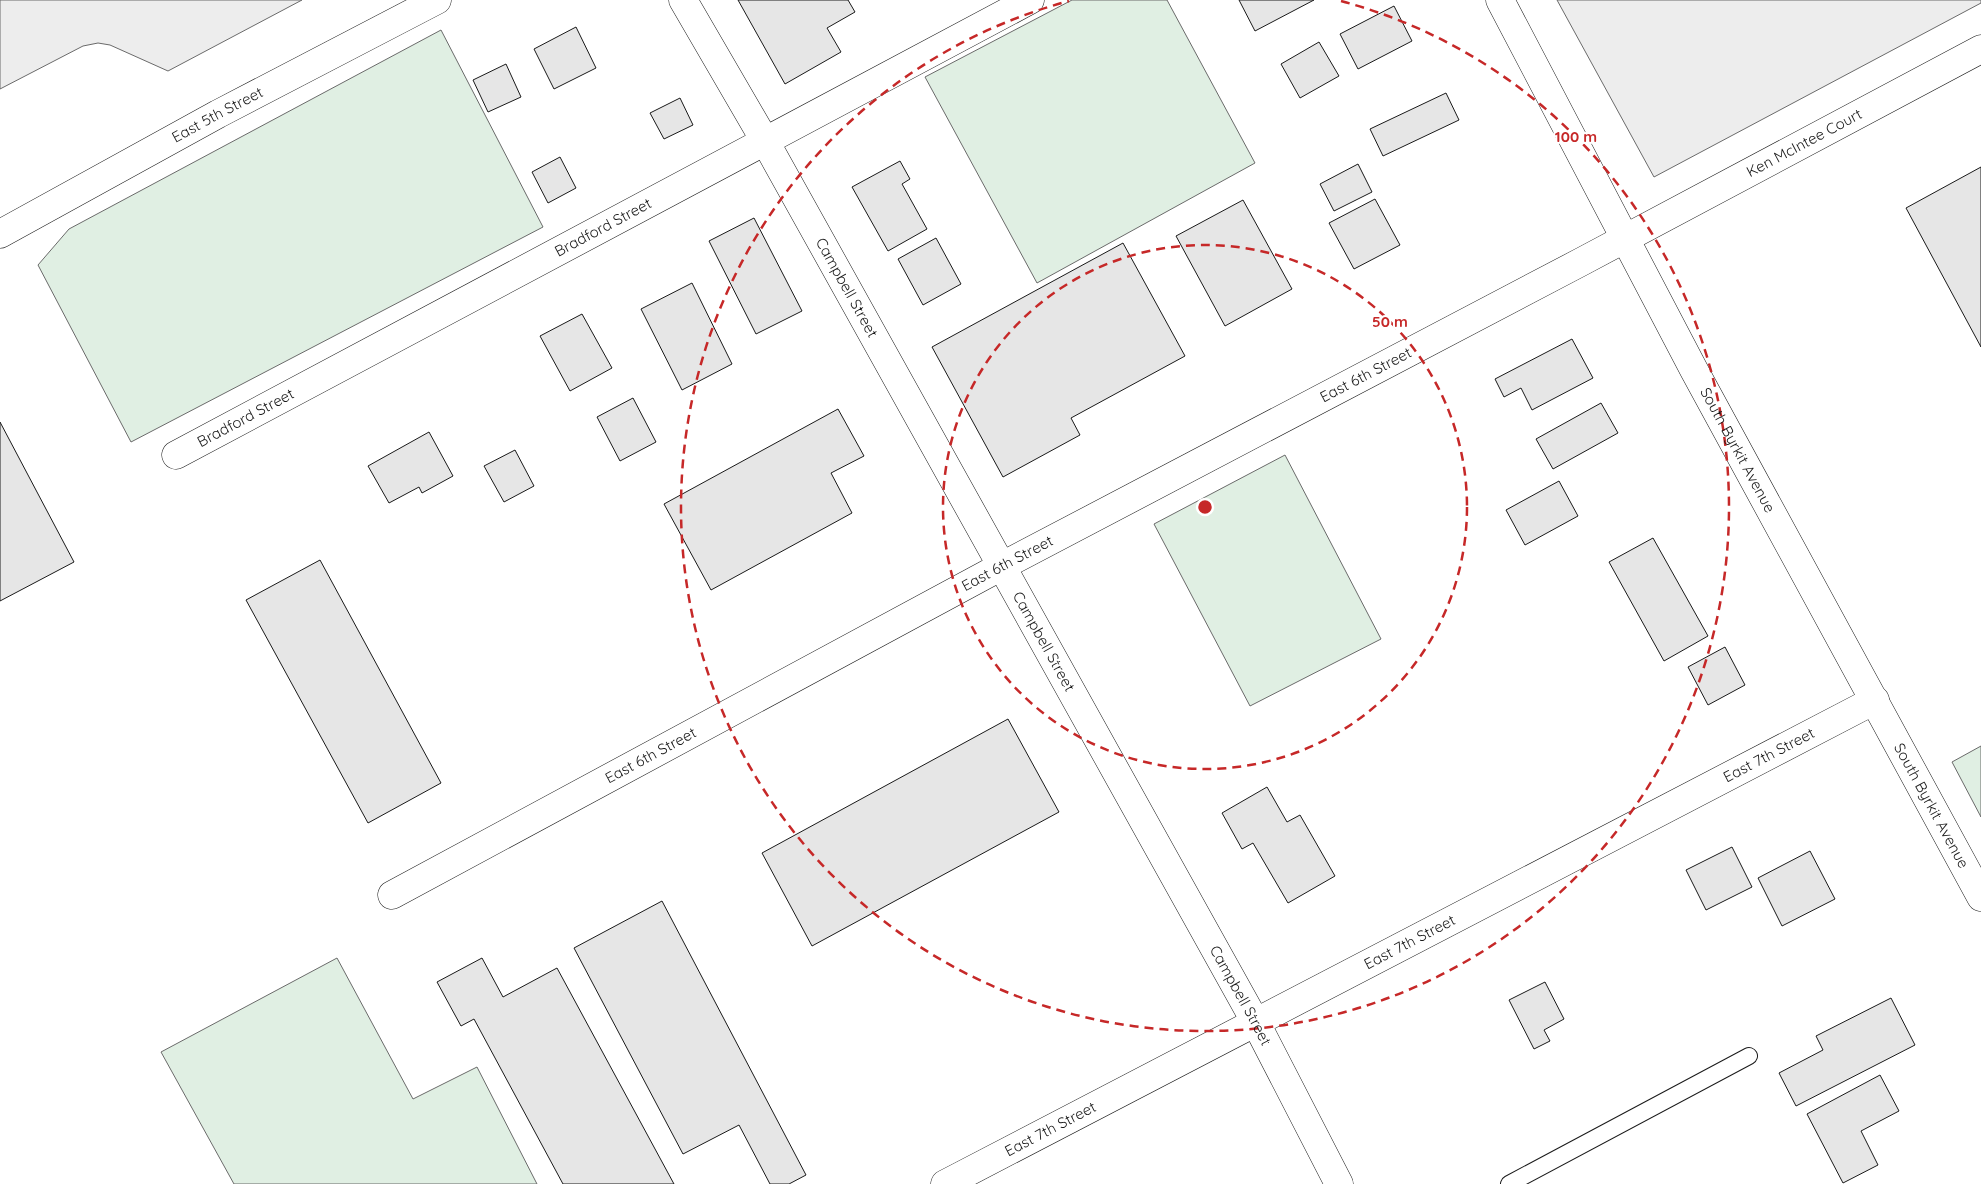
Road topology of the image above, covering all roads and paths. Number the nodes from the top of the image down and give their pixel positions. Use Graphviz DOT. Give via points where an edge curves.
graph roads {
  1 [pos="437,0"];
  2 [pos="682,0"];
  3 [pos="1030,0"];
  4 [pos="1500,0"];
  5 [pos="1981,49"];
  6 [pos="765,141"];
  7 [pos="0,234"];
  8 [pos="1626,236"];
  9 [pos="176,455"];
  10 [pos="1002,566"];
  11 [pos="1875,700"];
  12 [pos="392,895"];
  13 [pos="1981,897"];
  14 [pos="1256,1023"];
  15 [pos="1749,1056"];
  16 [pos="945,1184"];
  17 [pos="1338,1184"];
  18 [pos="1509,1184"];
  1 -- 7 [label="street, East 5th Street" via="218,114"];
  2 -- 6 [label="street, Campbell Street"];
  3 -- 6 [label="street, Bradford Street"];
  4 -- 8 [label="street, South Byrkit Avenue"];
  5 -- 8 [label="street, Ken McIntee Court"];
  6 -- 9 [label="street, Bradford Street"];
  6 -- 10 [label="street, Campbell Street"];
  8 -- 10 [label="street, East 6th Street"];
  8 -- 11 [label="street, South Byrkit Avenue" via="1694,370"];
  10 -- 12 [label="street, East 6th Street"];
  10 -- 14 [label="street, Campbell Street"];
  11 -- 13 [label="street, South Byrkit Avenue"];
  11 -- 14 [label="street, East 7th Street"];
  14 -- 16 [label="street, East 7th Street"];
  14 -- 17 [label="street, Campbell Street"];
  15 -- 18 [label="lane"];
}
